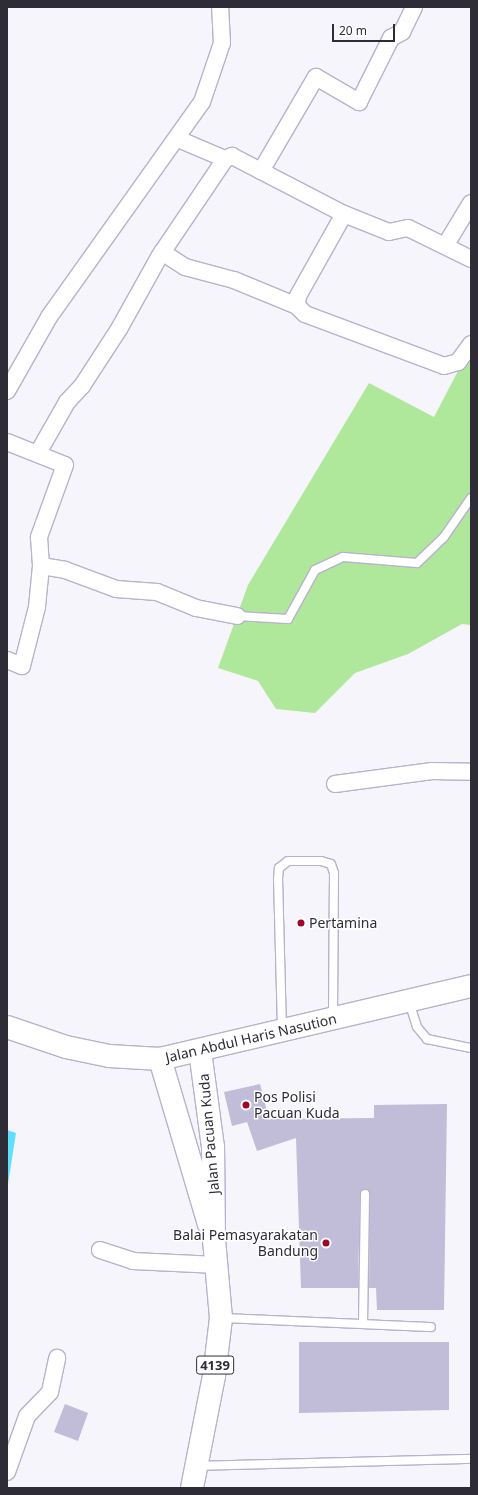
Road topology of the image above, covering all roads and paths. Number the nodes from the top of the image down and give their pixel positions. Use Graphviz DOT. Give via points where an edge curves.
graph roads {
  1 [pos="220,7"];
  2 [pos="414,7"];
  3 [pos="178,139"];
  4 [pos="225,160"];
  5 [pos="261,171"];
  6 [pos="471,203"];
  7 [pos="344,214"];
  8 [pos="445,246"];
  9 [pos="162,252"];
  10 [pos="471,259"];
  11 [pos="297,306"];
  12 [pos="471,344"];
  13 [pos="7,391"];
  14 [pos="7,442"];
  15 [pos="38,453"];
  16 [pos="471,498"];
  17 [pos="41,566"];
  18 [pos="237,616"];
  19 [pos="7,660"];
  20 [pos="471,772"];
  21 [pos="335,784"];
  22 [pos="471,986"];
  23 [pos="409,1001"];
  24 [pos="333,1019"];
  25 [pos="7,1027"];
  26 [pos="282,1031"];
  27 [pos="471,1048"];
  28 [pos="200,1051"];
  29 [pos="160,1059"];
  30 [pos="365,1194"];
  31 [pos="214,1240"];
  32 [pos="100,1250"];
  33 [pos="217,1265"];
  34 [pos="221,1318"];
  35 [pos="363,1324"];
  36 [pos="431,1327"];
  37 [pos="57,1358"];
  38 [pos="471,1459"];
  39 [pos="196,1466"];
  40 [pos="7,1472"];
  41 [pos="192,1488"];
  1 -- 3 [label="street" via="222,43 202,102"];
  2 -- 5 [label="street" via="402,32 391,38 359,102 316,77"];
  3 -- 4 [label="street"];
  3 -- 13 [label="street" via="131,198 49,317"];
  4 -- 5 [label="street" via="232,156"];
  4 -- 9 [label="street"];
  5 -- 7 [label="street"];
  6 -- 8 [label="street"];
  7 -- 8 [label="street" via="389,232 408,228"];
  7 -- 11 [label="street" via="298,296"];
  8 -- 10 [label="street"];
  9 -- 11 [label="street" via="185,267 234,280"];
  9 -- 15 [label="street" via="119,329 82,386 67,402"];
  11 -- 12 [label="street" via="305,314 444,366 458,362"];
  14 -- 15 [label="street"];
  15 -- 17 [label="street" via="65,465 40,537"];
  16 -- 18 [label="lane" via="444,537 417,563 343,557 315,570 288,619"];
  17 -- 18 [label="street" via="65,570 116,589 157,592 196,608"];
  17 -- 19 [label="street" via="37,607 22,666"];
  20 -- 21 [label="street" via="432,771"];
  22 -- 23 [label="main road, Jalan Abdul Haris Nasution"];
  23 -- 24 [label="main road, Jalan Abdul Haris Nasution"];
  23 -- 27 [label="lane" via="417,1027 427,1039"];
  24 -- 26 [label="main road, Jalan Abdul Haris Nasution"];
  24 -- 26 [label="lane" via="334,872 331,864 321,861 288,861 279,868 278,879"];
  25 -- 29 [label="main road, Jalan Abdul Haris Nasution" via="80,1050"];
  26 -- 28 [label="main road, Jalan Abdul Haris Nasution"];
  28 -- 29 [label="main road, Jalan Abdul Haris Nasution"];
  28 -- 31 [label="main road, Jalan Pacuan Kuda / 4139" via="213,1147"];
  29 -- 31 [label="main road, Jalan Pacuan Kuda / 4139"];
  30 -- 35 [label="lane"];
  31 -- 33 [label="main road, Jalan Pacuan Kuda / 4139"];
  32 -- 33 [label="street" via="140,1261"];
  33 -- 34 [label="main road, Jalan Pacuan Kuda / 4139"];
  34 -- 35 [label="lane"];
  34 -- 39 [label="main road, Jalan Pacuan Kuda / 4139"];
  35 -- 36 [label="lane"];
  37 -- 40 [label="street" via="50,1392 27,1416"];
  38 -- 39 [label="lane"];
  39 -- 41 [label="main road, Jalan Pacuan Kuda / 4139"];
}
